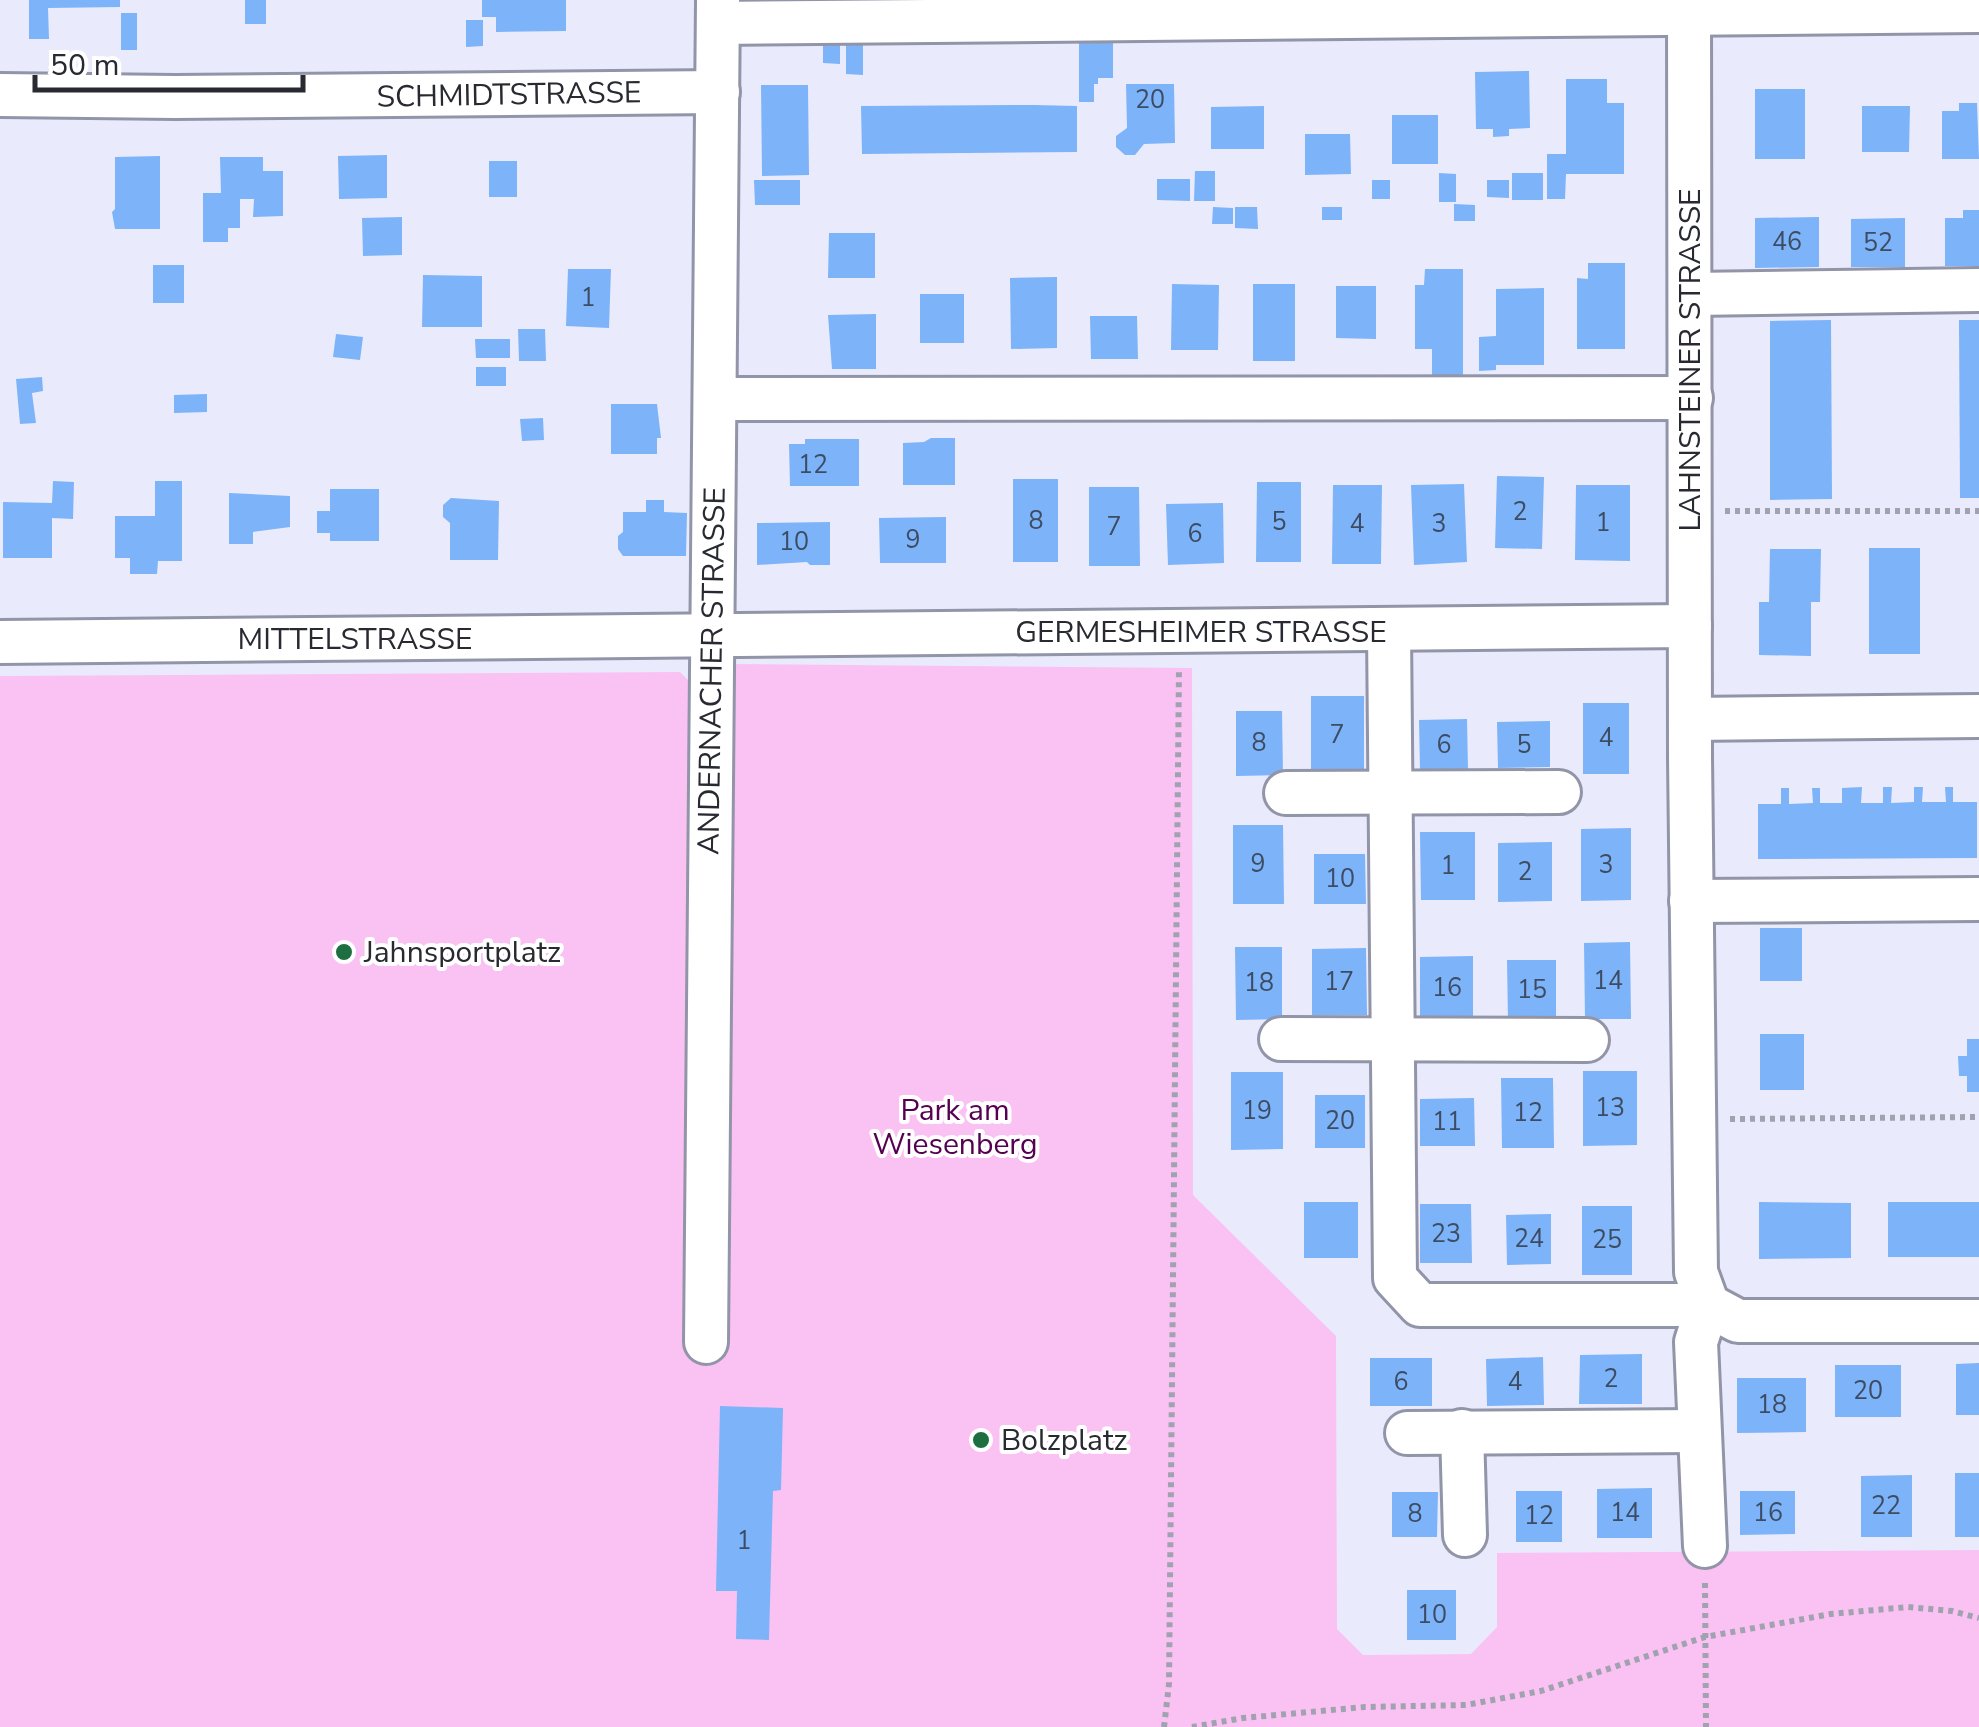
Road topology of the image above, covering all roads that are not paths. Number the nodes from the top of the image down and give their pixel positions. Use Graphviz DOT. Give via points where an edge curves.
graph roads {
  1 [pos="1689,6"];
  2 [pos="718,11"];
  3 [pos="1979,11"];
  4 [pos="718,92"];
  5 [pos="0,96"];
  6 [pos="1979,290"];
  7 [pos="1690,294"];
  8 [pos="1691,398"];
  9 [pos="716,399"];
  10 [pos="1690,626"];
  11 [pos="1389,630"];
  12 [pos="711,637"];
  13 [pos="0,642"];
  14 [pos="1979,716"];
  15 [pos="1690,719"];
  16 [pos="1390,792"];
  17 [pos="1558,792"];
  18 [pos="1286,793"];
  19 [pos="1979,899"];
  20 [pos="1691,900"];
  21 [pos="1392,1038"];
  22 [pos="1280,1039"];
  23 [pos="1587,1040"];
  24 [pos="1708,1304"];
  25 [pos="1979,1320"];
  26 [pos="706,1342"];
  27 [pos="1698,1431"];
  28 [pos="1407,1432"];
  29 [pos="1462,1432"];
  30 [pos="1465,1535"];
  31 [pos="1705,1546"];
  1 -- 2 [label="street"];
  1 -- 3 [label="street"];
  1 -- 7 [label="street, LAHNSTEINER STRASSE"];
  2 -- 4 [label="street, ANDERNACHER STRASSE"];
  4 -- 5 [label="street, SCHMIDTSTRASSE"];
  4 -- 9 [label="street, ANDERNACHER STRASSE"];
  6 -- 7 [label="street"];
  7 -- 8 [label="street, LAHNSTEINER STRASSE"];
  8 -- 9 [label="street"];
  8 -- 10 [label="street, LAHNSTEINER STRASSE"];
  9 -- 12 [label="street, ANDERNACHER STRASSE"];
  10 -- 11 [label="street, GERMESHEIMER STRASSE"];
  10 -- 15 [label="street, LAHNSTEINER STRASSE"];
  11 -- 12 [label="street, GERMESHEIMER STRASSE"];
  11 -- 16 [label="street"];
  12 -- 13 [label="street, MITTELSTRASSE"];
  12 -- 26 [label="street, ANDERNACHER STRASSE"];
  14 -- 15 [label="street"];
  15 -- 20 [label="street, LAHNSTEINER STRASSE"];
  16 -- 17 [label="street"];
  16 -- 18 [label="street"];
  16 -- 21 [label="street"];
  19 -- 20 [label="street"];
  20 -- 24 [label="street, LAHNSTEINER STRASSE" via="1696,1272"];
  21 -- 22 [label="street"];
  21 -- 23 [label="street"];
  21 -- 24 [label="street" via="1395,1278 1420,1305"];
  24 -- 25 [label="street" via="1738,1321"];
  24 -- 27 [label="street" via="1696,1342"];
  27 -- 29 [label="street"];
  27 -- 31 [label="street"];
  28 -- 29 [label="street"];
  29 -- 30 [label="street"];
}
